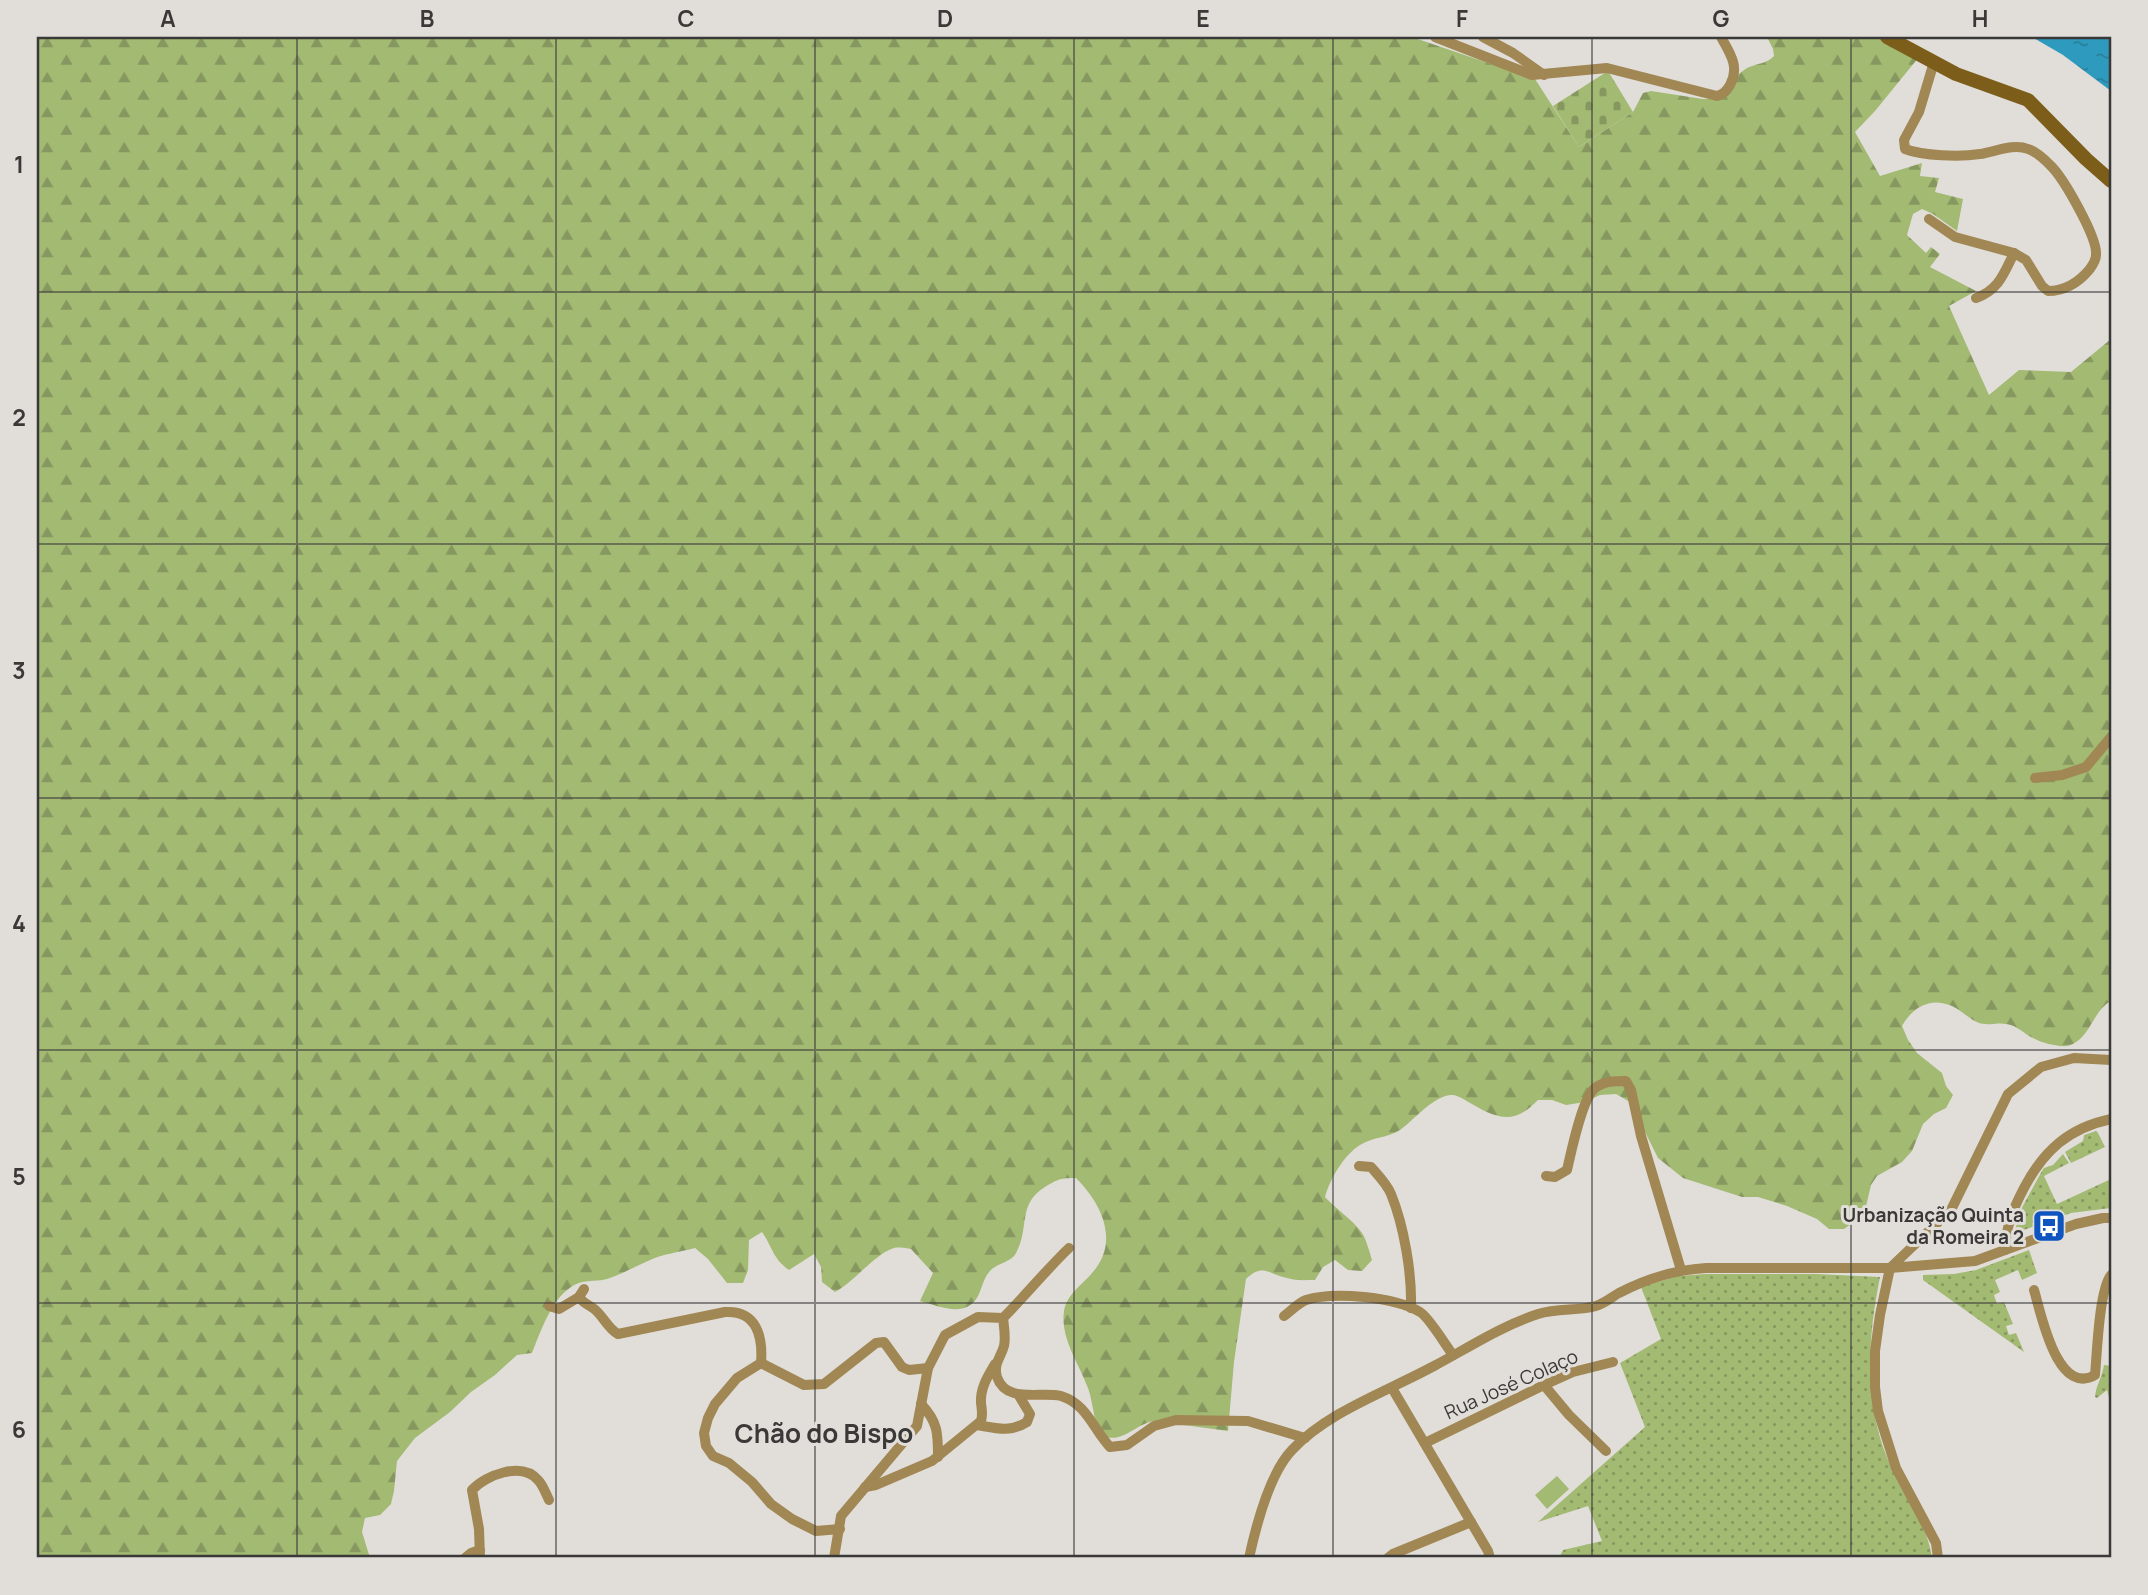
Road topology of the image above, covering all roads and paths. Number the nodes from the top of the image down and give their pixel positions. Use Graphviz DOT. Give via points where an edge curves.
graph roads {
  1 [pos="1435,37"];
  2 [pos="1483,37"];
  3 [pos="1721,37"];
  4 [pos="1887,37"];
  5 [pos="1934,62"];
  6 [pos="1544,75"];
  7 [pos="2111,181"];
  8 [pos="1929,219"];
  9 [pos="2014,253"];
  10 [pos="1976,298"];
  11 [pos="2111,737"];
  12 [pos="2035,778"];
  13 [pos="2111,1060"];
  14 [pos="2111,1119"];
  15 [pos="1359,1166"];
  16 [pos="1546,1176"];
  17 [pos="2111,1218"];
  18 [pos="1069,1248"];
  19 [pos="2005,1250"];
  20 [pos="1890,1268"];
  21 [pos="1681,1270"];
  22 [pos="2111,1275"];
  23 [pos="2034,1290"];
  24 [pos="550,1306"];
  25 [pos="1411,1308"];
  26 [pos="1284,1316"];
  27 [pos="1003,1318"];
  28 [pos="1454,1355"];
  29 [pos="997,1360"];
  30 [pos="1613,1362"];
  31 [pos="761,1363"];
  32 [pos="928,1368"];
  33 [pos="1544,1385"];
  34 [pos="1392,1388"];
  35 [pos="1018,1394"];
  36 [pos="921,1404"];
  37 [pos="977,1425"];
  38 [pos="1305,1438"];
  39 [pos="1425,1443"];
  40 [pos="1606,1451"];
  41 [pos="938,1457"];
  42 [pos="865,1487"];
  43 [pos="549,1500"];
  44 [pos="1471,1522"];
  45 [pos="840,1529"];
  46 [pos="480,1554"];
  47 [pos="465,1558"];
  48 [pos="834,1558"];
  49 [pos="1249,1558"];
  50 [pos="1388,1558"];
  51 [pos="1490,1558"];
  52 [pos="1938,1558"];
  1 -- 6 [label="street" via="1532,75"];
  2 -- 6 [label="street"];
  3 -- 6 [label="street" via="1735,70 1727,90 1717,96 1607,68"];
  4 -- 5 [label="main road"];
  5 -- 7 [label="main road" via="2028,100"];
  5 -- 9 [label="street" via="1919,112 1904,140 1905,149 1970,155 2027,148 2062,180 2089,230 2096,256 2085,274 2060,292 2042,286 2026,260"];
  8 -- 9 [label="street" via="1955,237"];
  9 -- 10 [label="street" via="1997,286"];
  11 -- 12 [label="street" via="2086,767"];
  13 -- 20 [label="street" via="2074,1058 2041,1067 2008,1094 1951,1210"];
  14 -- 19 [label="street" via="2079,1129 2058,1142 2035,1167 2012,1210"];
  15 -- 25 [label="street" via="1371,1167 1391,1192 1406,1247"];
  16 -- 21 [label="street" via="1567,1170 1585,1102 1594,1088 1626,1081"];
  17 -- 19 [label="street" via="2076,1224"];
  18 -- 27 [label="street"];
  19 -- 20 [label="street" via="1975,1261"];
  20 -- 21 [label="street"];
  20 -- 52 [label="street" via="1875,1351 1878,1411 1896,1468 1936,1543"];
  21 -- 28 [label="street" via="1600,1305 1564,1308 1521,1320"];
  22 -- 23 [label="street" via="2103,1298 2095,1376 2088,1380 2071,1375 2061,1365"];
  24 -- 31 [label="street" via="559,1309 582,1293 581,1301 618,1334 737,1311 751,1319 762,1348"];
  25 -- 26 [label="street" via="1343,1296 1316,1297 1302,1301"];
  25 -- 28 [label="street" via="1422,1312"];
  27 -- 29 [label="street" via="1004,1348"];
  27 -- 32 [label="street" via="978,1317 945,1335"];
  28 -- 34 [label="street"];
  29 -- 35 [label="street" via="1000,1383"];
  29 -- 37 [label="street" via="985,1381 983,1417"];
  30 -- 33 [label="street, Rua José Colaço"];
  31 -- 32 [label="street" via="804,1385 824,1384 876,1343 884,1342 902,1367"];
  31 -- 45 [label="street" via="737,1378 715,1404 704,1433 706,1446 792,1519 816,1531"];
  32 -- 36 [label="street"];
  33 -- 39 [label="street, Rua José Colaço"];
  33 -- 40 [label="street"];
  34 -- 38 [label="street"];
  34 -- 39 [label="street"];
  35 -- 37 [label="street" via="1030,1414 1027,1422 1000,1429"];
  35 -- 38 [label="street" via="1061,1396 1082,1407 1110,1447 1127,1445 1154,1426 1176,1419 1248,1421"];
  36 -- 41 [label="street" via="936,1422"];
  36 -- 42 [label="street" via="917,1426"];
  37 -- 41 [label="street"];
  38 -- 49 [label="street" via="1275,1474"];
  39 -- 44 [label="street"];
  41 -- 42 [label="street"];
  42 -- 45 [label="street" via="841,1516"];
  43 -- 46 [label="street" via="538,1479 523,1471 479,1483 472,1490"];
  44 -- 50 [label="street"];
  44 -- 51 [label="street"];
  45 -- 48 [label="street"];
  46 -- 47 [label="street"];
}
